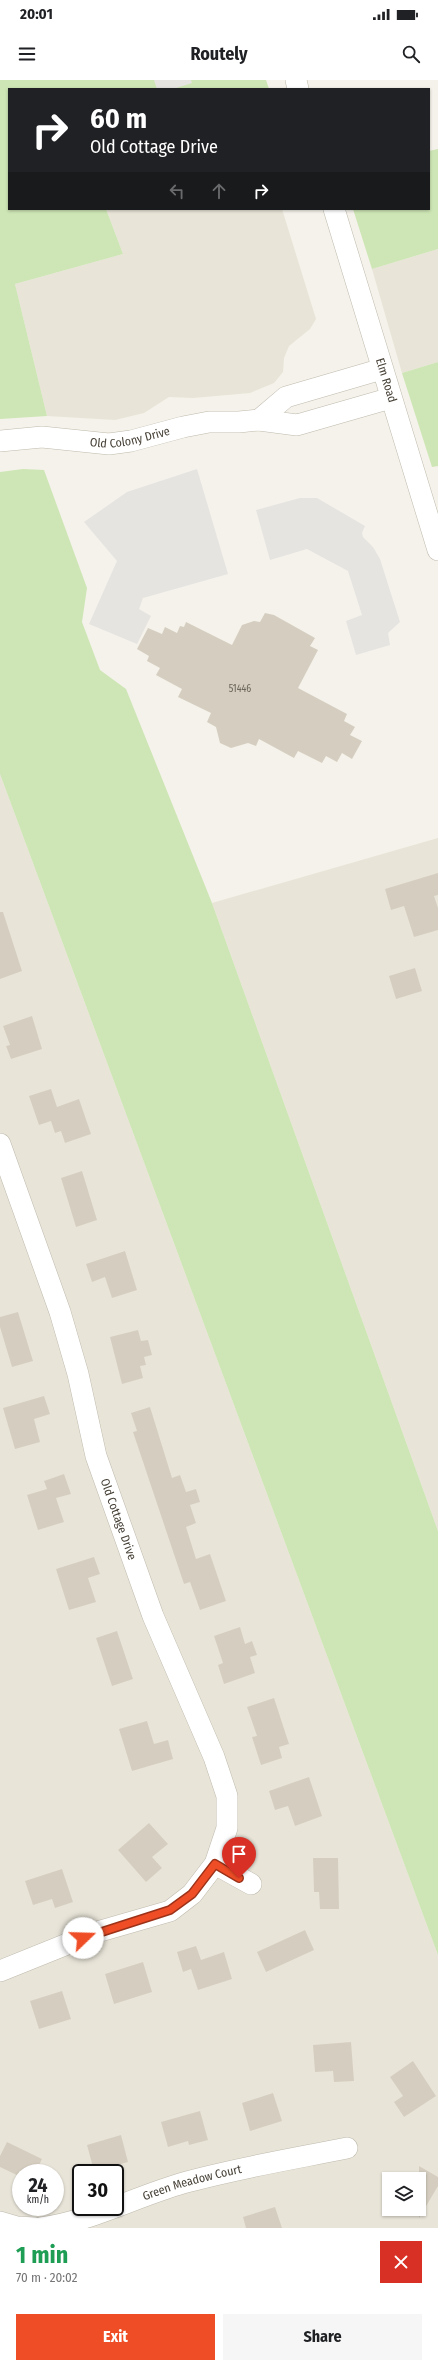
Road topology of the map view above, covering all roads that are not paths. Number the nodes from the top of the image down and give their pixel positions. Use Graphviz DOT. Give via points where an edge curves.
graph roads {
  1 [pos="334,210"];
  2 [pos="382,369"];
  3 [pos="391,398"];
  4 [pos="259,420"];
  5 [pos="0,441"];
  6 [pos="438,550"];
  7 [pos="0,1144"];
  8 [pos="4,1171"];
  9 [pos="215,1864"];
  10 [pos="252,1884"];
  11 [pos="0,1971"];
  12 [pos="347,2148"];
  13 [pos="0,2222"];
  14 [pos="35,2228"];
  15 [pos="41,2228"];
  1 -- 2 [label="street, Elm Road"];
  2 -- 3 [label="street, Elm Road"];
  2 -- 4 [label="street" via="286,397"];
  3 -- 4 [label="street, Old Colony Drive" via="297,425"];
  3 -- 6 [label="street, Elm Road"];
  4 -- 5 [label="street, Old Colony Drive" via="209,422 109,444 42,437"];
  7 -- 8 [label="street, Old Cottage Drive"];
  8 -- 9 [label="street, Old Cottage Drive" via="60,1312 78,1374 96,1456 153,1616 214,1758 227,1796 227,1828"];
  9 -- 10 [label="street"];
  9 -- 11 [label="street, Old Cottage Drive" via="192,1894 170,1910 97,1932"];
  12 -- 15 [label="street, Green Meadow Court" via="196,2180 66,2225"];
  13 -- 14 [label="street" via="17,2227"];
}
